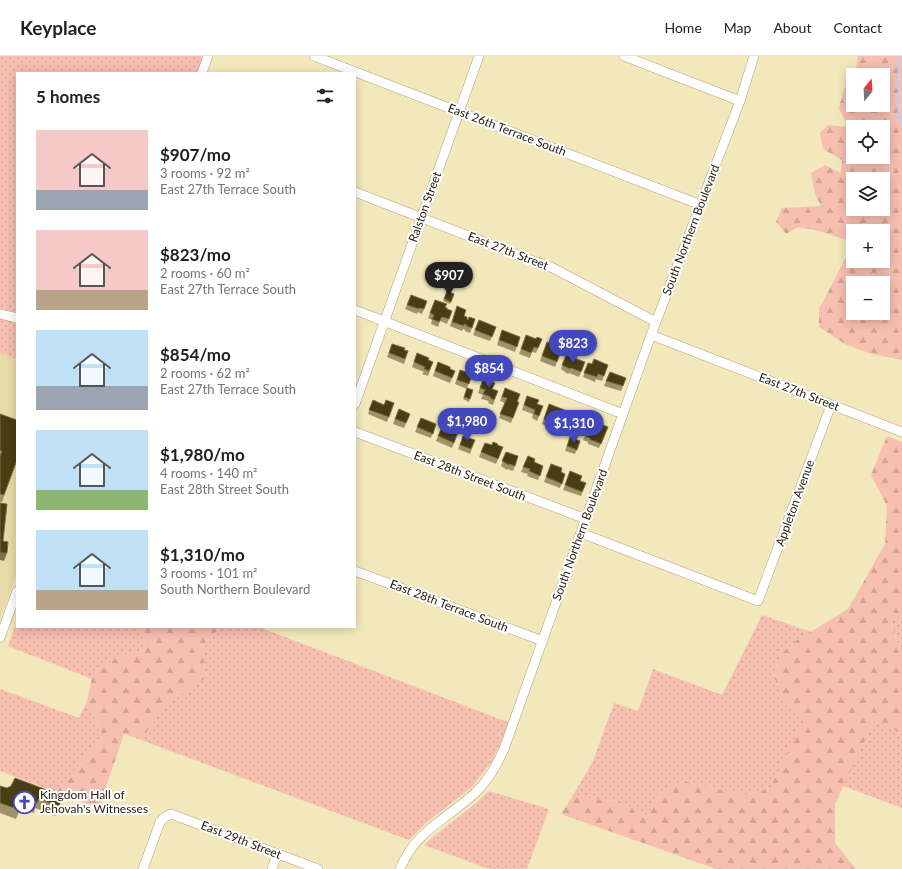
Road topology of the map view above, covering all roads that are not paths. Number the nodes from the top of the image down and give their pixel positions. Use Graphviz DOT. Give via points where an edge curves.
graph roads {
  1 [pos="208,56"];
  2 [pos="314,56"];
  3 [pos="478,56"];
  4 [pos="624,56"];
  5 [pos="754,56"];
  6 [pos="202,72"];
  7 [pos="355,72"];
  8 [pos="356,72"];
  9 [pos="740,101"];
  10 [pos="459,112"];
  11 [pos="356,192"];
  12 [pos="701,205"];
  13 [pos="421,217"];
  14 [pos="356,310"];
  15 [pos="0,314"];
  16 [pos="16,318"];
  17 [pos="384,322"];
  18 [pos="656,322"];
  19 [pos="651,335"];
  20 [pos="356,401"];
  21 [pos="831,405"];
  22 [pos="623,414"];
  23 [pos="356,432"];
  24 [pos="902,432"];
  25 [pos="586,520"];
  26 [pos="581,534"];
  27 [pos="356,571"];
  28 [pos="16,594"];
  29 [pos="0,638"];
  30 [pos="543,641"];
  31 [pos="277,853"];
  32 [pos="144,869"];
  33 [pos="272,869"];
  34 [pos="318,869"];
  35 [pos="400,869"];
  1 -- 6 [label="street"];
  2 -- 7 [label="street, East 26th Terrace South"];
  3 -- 10 [label="street, Ralston Street"];
  4 -- 9 [label="street"];
  5 -- 9 [label="street, South Northern Boulevard"];
  8 -- 10 [label="street, East 26th Terrace South"];
  9 -- 12 [label="street, South Northern Boulevard"];
  10 -- 12 [label="street, East 26th Terrace South"];
  10 -- 13 [label="street, Ralston Street"];
  11 -- 13 [label="street, East 27th Street"];
  12 -- 18 [label="street, South Northern Boulevard"];
  13 -- 17 [label="street, Ralston Street"];
  13 -- 18 [label="street, East 27th Street" via="551,267"];
  14 -- 17 [label="street"];
  15 -- 16 [label="street"];
  17 -- 20 [label="street, Ralston Street"];
  17 -- 22 [label="street"];
  18 -- 19 [label="street, South Northern Boulevard"];
  19 -- 21 [label="street, East 27th Street"];
  19 -- 22 [label="street, South Northern Boulevard"];
  21 -- 24 [label="street, East 27th Street"];
  21 -- 26 [label="street, Appleton Avenue" via="758,601"];
  22 -- 25 [label="street, South Northern Boulevard"];
  23 -- 25 [label="street, East 28th Street South"];
  25 -- 26 [label="street, South Northern Boulevard"];
  26 -- 30 [label="street, South Northern Boulevard"];
  27 -- 30 [label="street, East 28th Terrace South"];
  28 -- 29 [label="street"];
  30 -- 35 [label="street, South Northern Boulevard" via="496,766 476,792 422,834 404,857"];
  31 -- 32 [label="street, East 29th Street" via="171,814 160,822"];
  31 -- 33 [label="street"];
  31 -- 34 [label="street, East 29th Street"];
}
